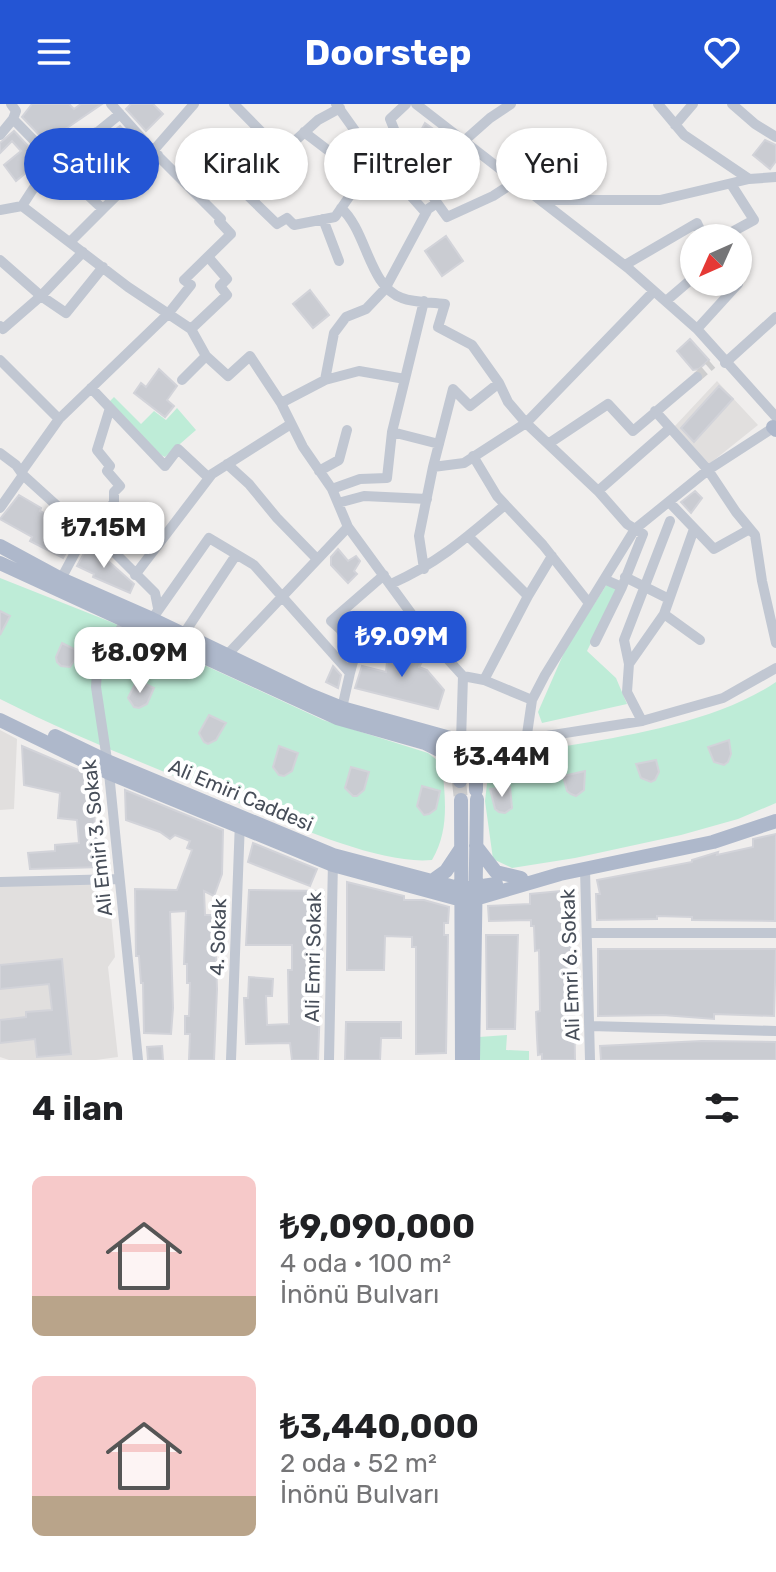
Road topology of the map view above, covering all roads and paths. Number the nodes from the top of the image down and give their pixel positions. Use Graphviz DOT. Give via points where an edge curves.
graph roads {
  1 [pos="11,104"];
  2 [pos="111,104"];
  3 [pos="194,104"];
  4 [pos="234,104"];
  5 [pos="406,104"];
  6 [pos="416,104"];
  7 [pos="511,104"];
  8 [pos="693,104"];
  9 [pos="732,104"];
  10 [pos="661,105"];
  11 [pos="338,106"];
  12 [pos="120,114"];
  13 [pos="13,119"];
  14 [pos="675,125"];
  15 [pos="103,128"];
  16 [pos="133,128"];
  17 [pos="258,128"];
  18 [pos="355,128"];
  19 [pos="447,128"];
  20 [pos="479,128"];
  21 [pos="24,129"];
  22 [pos="308,129"];
  23 [pos="0,135"];
  24 [pos="308,135"];
  25 [pos="776,137"];
  26 [pos="324,147"];
  27 [pos="159,149"];
  28 [pos="480,153"];
  29 [pos="159,156"];
  30 [pos="496,166"];
  31 [pos="175,172"];
  32 [pos="776,177"];
  33 [pos="749,179"];
  34 [pos="731,184"];
  35 [pos="496,194"];
  36 [pos="26,200"];
  37 [pos="93,200"];
  38 [pos="112,200"];
  39 [pos="204,200"];
  40 [pos="252,200"];
  41 [pos="347,200"];
  42 [pos="415,200"];
  43 [pos="541,200"];
  44 [pos="607,200"];
  45 [pos="437,203"];
  46 [pos="22,206"];
  47 [pos="341,208"];
  48 [pos="103,209"];
  49 [pos="0,210"];
  50 [pos="426,213"];
  51 [pos="323,219"];
  52 [pos="747,224"];
  53 [pos="680,233"];
  54 [pos="70,242"];
  55 [pos="83,252"];
  56 [pos="209,258"];
  57 [pos="0,260"];
  58 [pos="339,261"];
  59 [pos="625,265"];
  60 [pos="103,267"];
  61 [pos="385,289"];
  62 [pos="680,289"];
  63 [pos="654,291"];
  64 [pos="41,296"];
  65 [pos="727,296"];
  66 [pos="424,301"];
  67 [pos="666,301"];
  68 [pos="168,314"];
  69 [pos="776,317"];
  70 [pos="0,326"];
  71 [pos="191,329"];
  72 [pos="697,329"];
  73 [pos="206,356"];
  74 [pos="0,360"];
  75 [pos="719,362"];
  76 [pos="697,377"];
  77 [pos="405,379"];
  78 [pos="182,380"];
  79 [pos="325,380"];
  80 [pos="499,383"];
  81 [pos="91,388"];
  82 [pos="281,403"];
  83 [pos="110,408"];
  84 [pos="655,411"];
  85 [pos="59,419"];
  86 [pos="526,423"];
  87 [pos="291,424"];
  88 [pos="775,425"];
  89 [pos="670,428"];
  90 [pos="347,430"];
  91 [pos="392,432"];
  92 [pos="439,444"];
  93 [pos="548,444"];
  94 [pos="0,453"];
  95 [pos="473,456"];
  96 [pos="227,464"];
  97 [pos="433,467"];
  98 [pos="708,470"];
  99 [pos="319,471"];
  100 [pos="22,473"];
  101 [pos="209,478"];
  102 [pos="332,489"];
  103 [pos="598,491"];
  104 [pos="427,499"];
  105 [pos="338,503"];
  106 [pos="670,503"];
  107 [pos="505,505"];
  108 [pos="0,508"];
  109 [pos="670,521"];
  110 [pos="348,527"];
  111 [pos="635,529"];
  112 [pos="694,529"];
  113 [pos="750,529"];
  114 [pos="86,532"];
  115 [pos="468,536"];
  116 [pos="0,546"];
  117 [pos="236,555"];
  118 [pos="552,556"];
  119 [pos="317,559"];
  120 [pos="0,563"];
  121 [pos="424,569"];
  122 [pos="135,575"];
  123 [pos="61,579"];
  124 [pos="387,579"];
  125 [pos="606,580"];
  126 [pos="624,582"];
  127 [pos="645,588"];
  128 [pos="281,596"];
  129 [pos="528,596"];
  130 [pos="669,599"];
  131 [pos="588,602"];
  132 [pos="155,614"];
  133 [pos="664,614"];
  134 [pos="127,620"];
  135 [pos="183,635"];
  136 [pos="700,640"];
  137 [pos="595,642"];
  138 [pos="776,643"];
  139 [pos="227,655"];
  140 [pos="629,664"];
  141 [pos="776,668"];
  142 [pos="350,673"];
  143 [pos="463,676"];
  144 [pos="484,680"];
  145 [pos="532,700"];
  146 [pos="342,708"];
  147 [pos="0,710"];
  148 [pos="0,720"];
  149 [pos="642,721"];
  150 [pos="461,741"];
  151 [pos="526,741"];
  152 [pos="476,747"];
  153 [pos="108,767"];
  154 [pos="460,781"];
  155 [pos="240,821"];
  156 [pos="776,821"];
  157 [pos="469,846"];
  158 [pos="333,860"];
  159 [pos="585,869"];
  160 [pos="560,874"];
  161 [pos="521,878"];
  162 [pos="119,879"];
  163 [pos="432,881"];
  164 [pos="0,882"];
  165 [pos="469,894"];
  166 [pos="588,933"];
  167 [pos="776,933"];
  168 [pos="590,1026"];
  169 [pos="776,1031"];
  170 [pos="138,1060"];
  171 [pos="231,1060"];
  172 [pos="329,1060"];
  173 [pos="462,1060"];
  174 [pos="473,1060"];
  175 [pos="590,1060"];
  1 -- 13 [label="street" via="16,111"];
  2 -- 12 [label="street"];
  3 -- 27 [label="street"];
  4 -- 17 [label="street"];
  5 -- 45 [label="street" via="390,119"];
  6 -- 19 [label="street"];
  7 -- 20 [label="street"];
  8 -- 14 [label="street"];
  9 -- 25 [label="street"];
  10 -- 14 [label="street"];
  11 -- 18 [label="street"];
  11 -- 22 [label="street"];
  12 -- 15 [label="street"];
  12 -- 16 [label="street"];
  13 -- 21 [label="street"];
  13 -- 23 [label="street"];
  14 -- 33 [label="street"];
  24 -- 26 [label="street"];
  28 -- 30 [label="street"];
  29 -- 31 [label="street"];
  32 -- 33 [label="street"];
  33 -- 34 [label="street"];
  34 -- 44 [label="street" via="660,200"];
  34 -- 52 [label="street" via="754,220"];
  35 -- 45 [label="street" via="447,217"];
  36 -- 46 [label="street"];
  37 -- 48 [label="street"];
  38 -- 48 [label="street"];
  39 -- 56 [label="street" via="231,234"];
  40 -- 51 [label="street" via="277,224 287,218 294,225"];
  41 -- 47 [label="street"];
  42 -- 50 [label="street"];
  43 -- 59 [label="street"];
  45 -- 50 [label="street"];
  46 -- 49 [label="street"];
  46 -- 54 [label="street"];
  47 -- 51 [label="street" via="335,217"];
  47 -- 61 [label="street" via="350,216"];
  48 -- 54 [label="street"];
  50 -- 61 [label="street"];
  51 -- 58 [label="street"];
  53 -- 59 [label="street"];
  54 -- 55 [label="street"];
  55 -- 60 [label="street"];
  55 -- 64 [label="street"];
  56 -- 68 [label="street" via="184,280 191,285"];
  56 -- 71 [label="street" via="227,279 220,286 227,295"];
  57 -- 64 [label="street"];
  59 -- 63 [label="street"];
  60 -- 64 [label="street" via="66,313"];
  60 -- 68 [label="street"];
  61 -- 66 [label="street"];
  61 -- 79 [label="street" via="366,309 346,317 334,333"];
  62 -- 67 [label="street"];
  63 -- 67 [label="street"];
  63 -- 86 [label="street"];
  64 -- 70 [label="street" via="3,329"];
  65 -- 72 [label="street"];
  66 -- 77 [label="street"];
  66 -- 80 [label="street" via="445,304 438,327 472,345"];
  67 -- 72 [label="street"];
  68 -- 71 [label="street"];
  68 -- 81 [label="street"];
  69 -- 75 [label="street"];
  71 -- 73 [label="street"];
  72 -- 75 [label="street"];
  73 -- 78 [label="street"];
  73 -- 82 [label="street" via="228,376 250,356"];
  74 -- 85 [label="street"];
  75 -- 88 [label="street"];
  76 -- 84 [label="street"];
  77 -- 79 [label="street" via="359,371"];
  77 -- 91 [label="street"];
  79 -- 82 [label="street"];
  80 -- 86 [label="street"];
  80 -- 92 [label="street" via="470,406 453,389"];
  81 -- 83 [label="street"];
  81 -- 85 [label="street"];
  82 -- 87 [label="street"];
  83 -- 101 [label="street" via="165,466 178,449"];
  83 -- 114 [label="street" via="97,450 120,486 114,503"];
  84 -- 89 [label="street"];
  84 -- 93 [label="street" via="633,431 608,404"];
  85 -- 100 [label="street"];
  86 -- 93 [label="street"];
  86 -- 95 [label="street"];
  87 -- 96 [label="street"];
  87 -- 99 [label="street"];
  88 -- 98 [label="street"];
  89 -- 98 [label="street"];
  89 -- 103 [label="street"];
  90 -- 99 [label="street" via="339,460"];
  91 -- 92 [label="street"];
  91 -- 102 [label="street" via="387,478 360,479"];
  92 -- 97 [label="street"];
  93 -- 103 [label="street"];
  94 -- 100 [label="street"];
  95 -- 97 [label="street" via="464,463"];
  95 -- 107 [label="street"];
  96 -- 101 [label="street"];
  96 -- 119 [label="street"];
  97 -- 104 [label="street"];
  98 -- 106 [label="street"];
  98 -- 113 [label="street"];
  99 -- 102 [label="street"];
  100 -- 108 [label="street"];
  100 -- 114 [label="street"];
  101 -- 122 [label="street"];
  102 -- 105 [label="street"];
  103 -- 111 [label="street"];
  104 -- 105 [label="street" via="364,496"];
  104 -- 121 [label="street" via="419,536"];
  105 -- 110 [label="street"];
  106 -- 111 [label="street"];
  106 -- 112 [label="street"];
  107 -- 115 [label="street"];
  107 -- 118 [label="street"];
  109 -- 127 [label="street"];
  110 -- 119 [label="street"];
  110 -- 124 [label="street"];
  111 -- 125 [label="street"];
  111 -- 126 [label="street" via="643,534"];
  112 -- 113 [label="street" via="714,549"];
  112 -- 130 [label="street"];
  113 -- 138 [label="street"];
  114 -- 122 [label="street"];
  114 -- 123 [label="street"];
  115 -- 121 [label="street"];
  115 -- 129 [label="street"];
  116 -- 123 [label="main road"];
  117 -- 128 [label="street" via="254,565"];
  117 -- 132 [label="street" via="209,538"];
  117 -- 135 [label="street"];
  118 -- 129 [label="street"];
  118 -- 131 [label="street"];
  119 -- 128 [label="street"];
  120 -- 134 [label="main road"];
  121 -- 124 [label="street"];
  122 -- 132 [label="street" via="155,593"];
  123 -- 132 [label="main road"];
  124 -- 142 [label="street" via="331,621 355,654"];
  124 -- 143 [label="street"];
  125 -- 126 [label="street"];
  125 -- 131 [label="street"];
  126 -- 127 [label="street"];
  126 -- 137 [label="street"];
  127 -- 130 [label="street"];
  127 -- 140 [label="street" via="624,640"];
  128 -- 139 [label="street"];
  128 -- 142 [label="street"];
  129 -- 144 [label="street"];
  130 -- 133 [label="street"];
  131 -- 145 [label="street"];
  132 -- 135 [label="main road"];
  133 -- 136 [label="street"];
  133 -- 140 [label="street"];
  134 -- 153 [label="street, Ali Emiri 3. Sokak" via="97,670"];
  134 -- 154 [label="main road" via="337,718 433,747 450,761"];
  135 -- 139 [label="main road"];
  139 -- 146 [label="main road"];
  140 -- 149 [label="street" via="627,692"];
  141 -- 149 [label="street" via="723,698"];
  142 -- 146 [label="street"];
  143 -- 144 [label="street"];
  143 -- 150 [label="street"];
  144 -- 145 [label="street"];
  145 -- 151 [label="street"];
  146 -- 150 [label="main road"];
  147 -- 153 [label="main road, Ali Emiri Caddesi"];
  148 -- 153 [label="main road"];
  149 -- 151 [label="street"];
  150 -- 152 [label="main road"];
  151 -- 152 [label="street"];
  152 -- 157 [label="main road"];
  153 -- 155 [label="main road, Ali Emiri Caddesi"];
  153 -- 162 [label="street, Ali Emiri 3. Sokak"];
  155 -- 158 [label="main road, Ali Emiri Caddesi"];
  155 -- 171 [label="street, 4. Sokak"];
  156 -- 159 [label="main road" via="713,842"];
  157 -- 161 [label="main road" via="496,872"];
  157 -- 163 [label="main road"];
  157 -- 165 [label="main road"];
  158 -- 163 [label="main road, Ali Emiri Caddesi"];
  158 -- 165 [label="main road"];
  158 -- 172 [label="street, Ali Emri Sokak"];
  159 -- 160 [label="main road"];
  159 -- 166 [label="street, Ali Emri 6. Sokak"];
  160 -- 161 [label="main road"];
  160 -- 165 [label="main road"];
  161 -- 165 [label="main road"];
  162 -- 164 [label="street"];
  162 -- 170 [label="street, Ali Emiri 3. Sokak"];
  163 -- 165 [label="main road, Ali Emiri Caddesi"];
  165 -- 173 [label="main road"];
  165 -- 174 [label="main road"];
  166 -- 167 [label="street"];
  166 -- 168 [label="street, Ali Emri 6. Sokak"];
  168 -- 169 [label="street"];
  168 -- 175 [label="street, Ali Emri 6. Sokak"];
}
